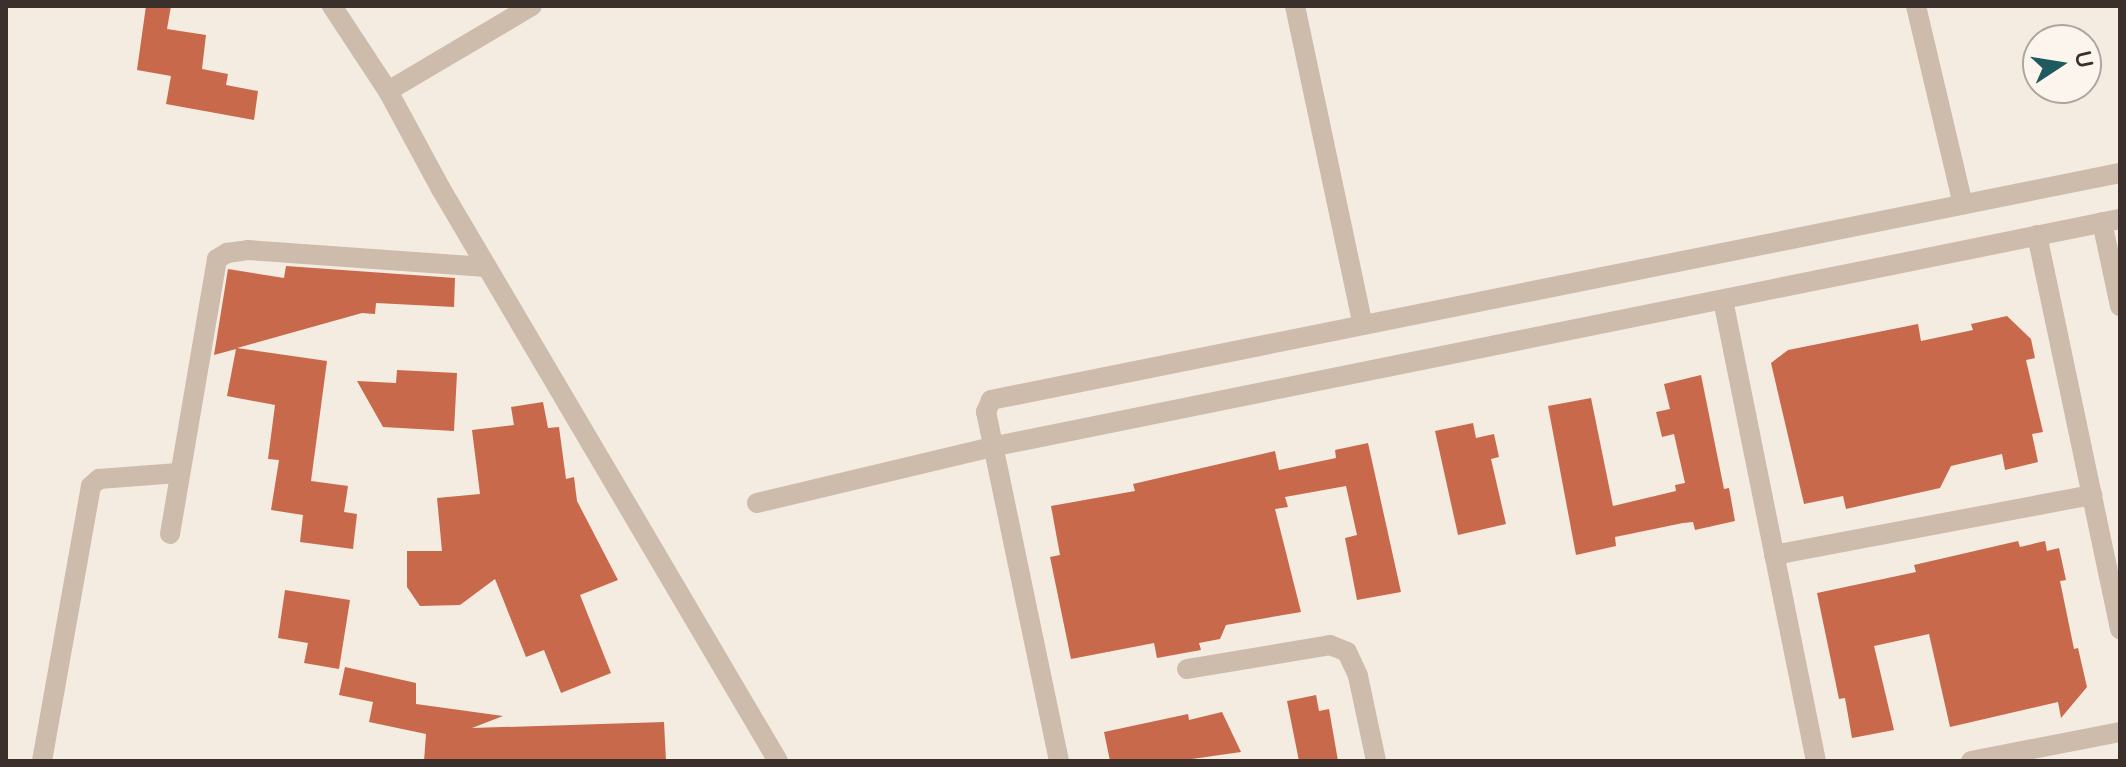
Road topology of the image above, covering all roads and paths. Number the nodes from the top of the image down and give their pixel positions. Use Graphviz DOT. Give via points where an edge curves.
graph roads {
  1 [pos="332,6"];
  2 [pos="532,6"];
  3 [pos="1295,6"];
  4 [pos="1916,6"];
  5 [pos="388,91"];
  6 [pos="2120,173"];
  7 [pos="1963,205"];
  8 [pos="2111,220"];
  9 [pos="2037,235"];
  10 [pos="486,267"];
  11 [pos="1723,300"];
  12 [pos="2120,306"];
  13 [pos="1363,325"];
  14 [pos="996,446"];
  15 [pos="178,473"];
  16 [pos="2092,495"];
  17 [pos="757,503"];
  18 [pos="170,534"];
  19 [pos="1774,555"];
  20 [pos="2120,629"];
  21 [pos="1187,669"];
  22 [pos="2120,732"];
  23 [pos="776,760"];
  24 [pos="42,761"];
  25 [pos="1059,761"];
  26 [pos="1376,761"];
  27 [pos="1816,761"];
  28 [pos="1971,761"];
  1 -- 5 [label="street"];
  2 -- 5 [label="street"];
  3 -- 13 [label="street"];
  4 -- 7 [label="street"];
  5 -- 10 [label="street"];
  6 -- 7 [label="street"];
  7 -- 13 [label="street"];
  8 -- 9 [label="street"];
  8 -- 12 [label="street"];
  9 -- 11 [label="street"];
  9 -- 16 [label="street"];
  10 -- 15 [label="street" via="248,250 217,259"];
  10 -- 23 [label="street"];
  11 -- 14 [label="street"];
  11 -- 19 [label="street"];
  13 -- 14 [label="street" via="995,398 986,412"];
  14 -- 17 [label="street"];
  14 -- 25 [label="street"];
  15 -- 18 [label="street"];
  15 -- 24 [label="street" via="99,479 91,486"];
  16 -- 19 [label="street"];
  16 -- 20 [label="street"];
  19 -- 27 [label="street"];
  21 -- 26 [label="street" via="1330,645 1347,652 1358,676"];
  22 -- 28 [label="street"];
}
